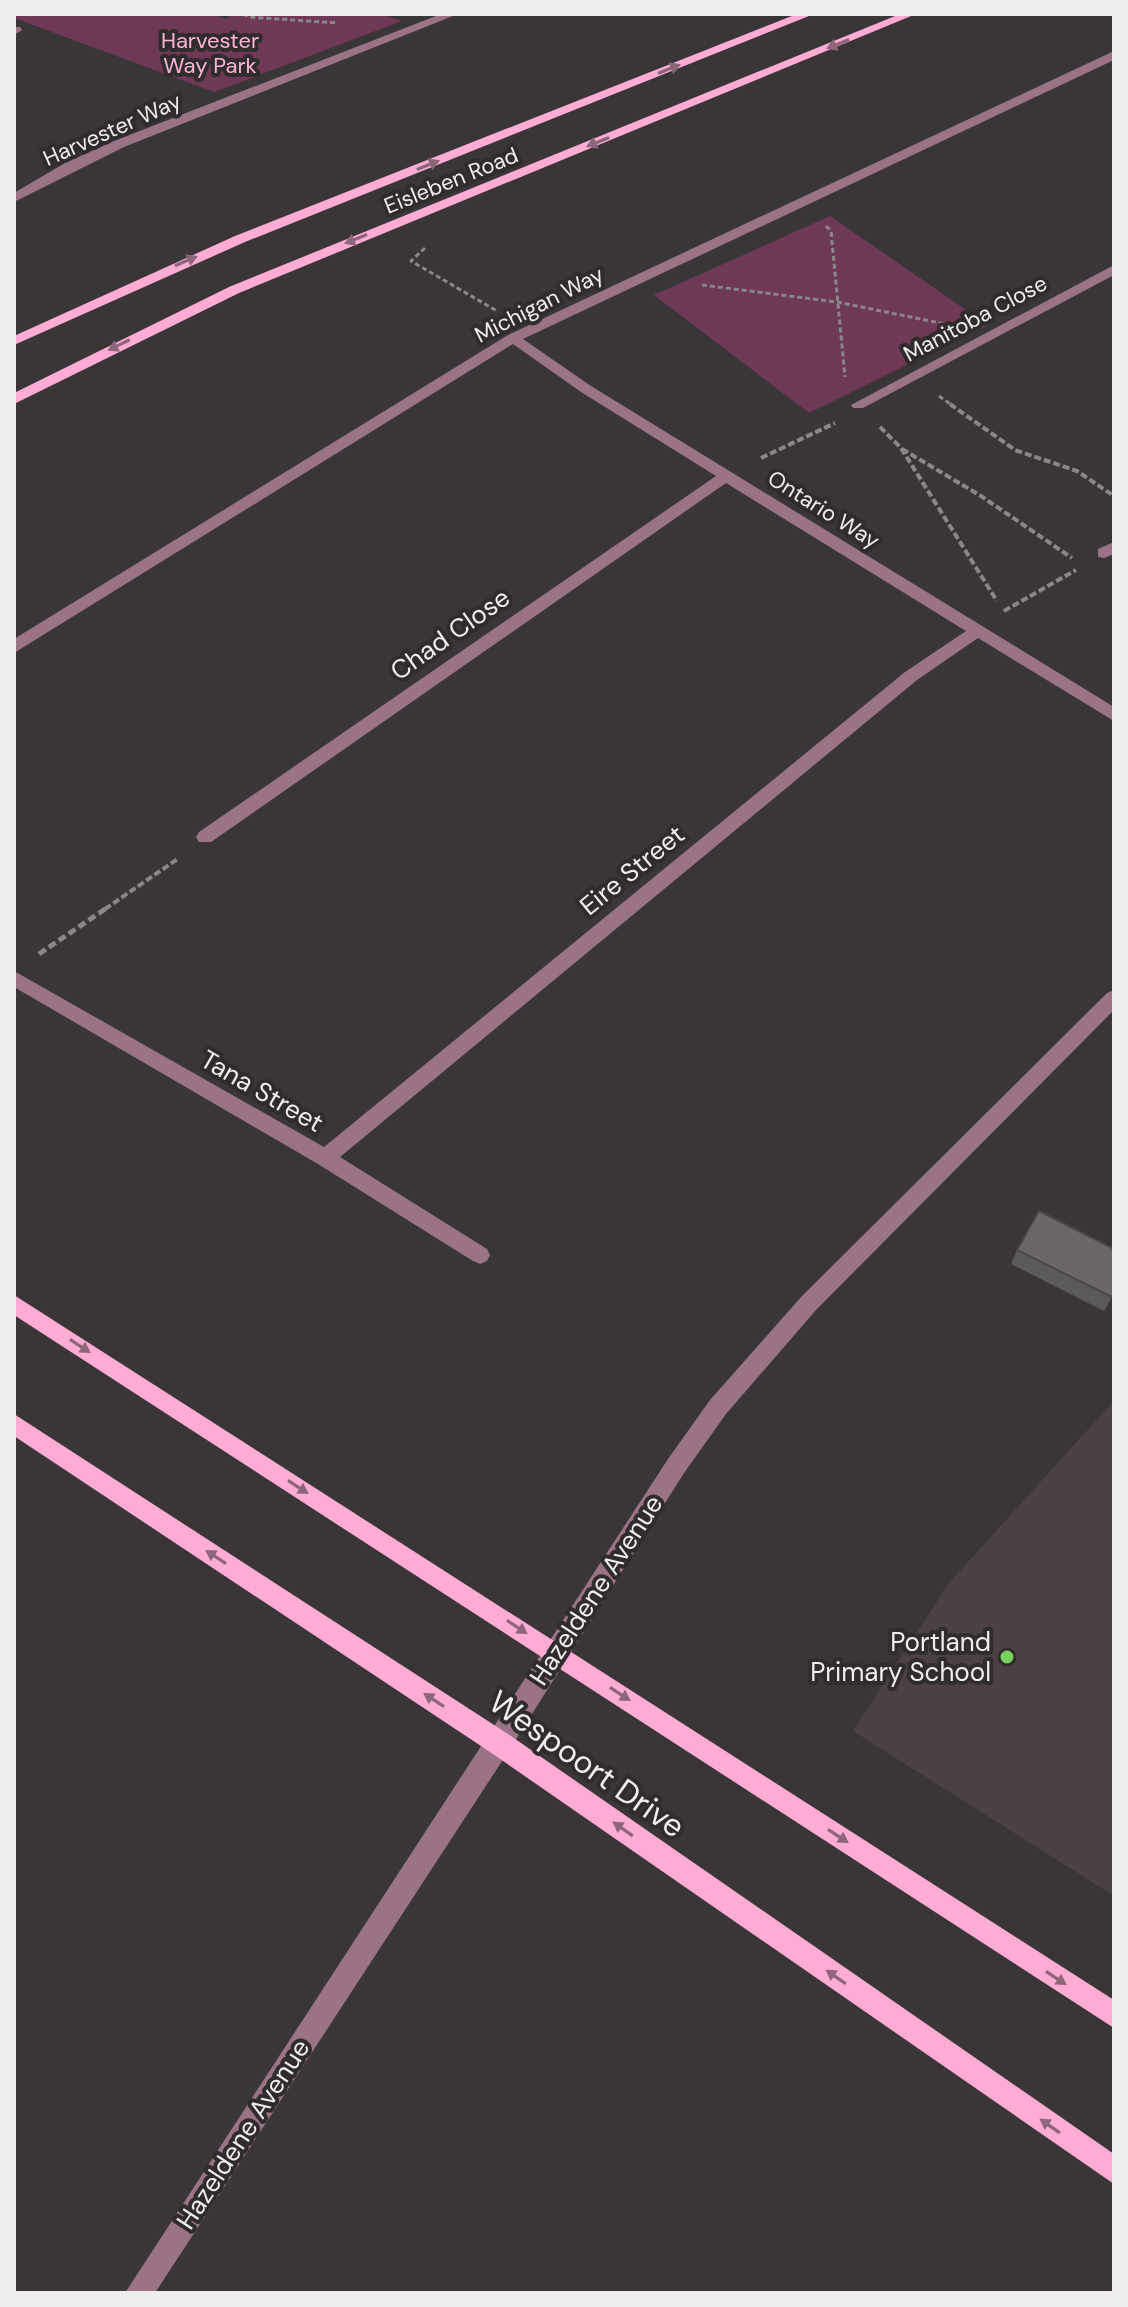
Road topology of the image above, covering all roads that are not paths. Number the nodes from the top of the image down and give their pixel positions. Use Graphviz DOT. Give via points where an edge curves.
graph roads {
  1 [pos="452,14"];
  2 [pos="808,14"];
  3 [pos="910,14"];
  4 [pos="1114,55"];
  5 [pos="14,198"];
  6 [pos="1114,269"];
  7 [pos="520,335"];
  8 [pos="14,341"];
  9 [pos="14,399"];
  10 [pos="858,405"];
  11 [pos="727,475"];
  12 [pos="977,631"];
  13 [pos="14,647"];
  14 [pos="1114,715"];
  15 [pos="205,837"];
  16 [pos="14,978"];
  17 [pos="1114,998"];
  18 [pos="325,1158"];
  19 [pos="480,1255"];
  20 [pos="14,1304"];
  21 [pos="14,1424"];
  22 [pos="555,1652"];
  23 [pos="499,1743"];
  24 [pos="1114,2015"];
  25 [pos="1114,2170"];
  26 [pos="139,2293"];
  1 -- 5 [label="street, Harvester Way" via="119,144"];
  8 -- 2 [label="main road, Eisleben Road, one-way" via="226,244"];
  3 -- 9 [label="main road, Eisleben Road, one-way" via="234,290"];
  4 -- 7 [label="street, Michigan Way"];
  6 -- 10 [label="street, Manitoba Close"];
  7 -- 11 [label="street, Ontario Way" via="586,389"];
  7 -- 13 [label="street, Michigan Way"];
  11 -- 12 [label="street, Ontario Way"];
  11 -- 15 [label="street, Chad Close"];
  12 -- 14 [label="street, Ontario Way"];
  12 -- 18 [label="street, Eire Street" via="911,676"];
  16 -- 18 [label="street, Tana Street"];
  17 -- 22 [label="street, Hazeldene Avenue" via="761,1355 676,1466"];
  18 -- 19 [label="street, Tana Street"];
  20 -- 22 [label="main road, one-way"];
  23 -- 21 [label="main road, Wespoort Drive, one-way"];
  22 -- 23 [label="street, Hazeldene Avenue"];
  22 -- 24 [label="main road, one-way"];
  25 -- 23 [label="main road, Wespoort Drive, one-way"];
  23 -- 26 [label="street, Hazeldene Avenue"];
}
